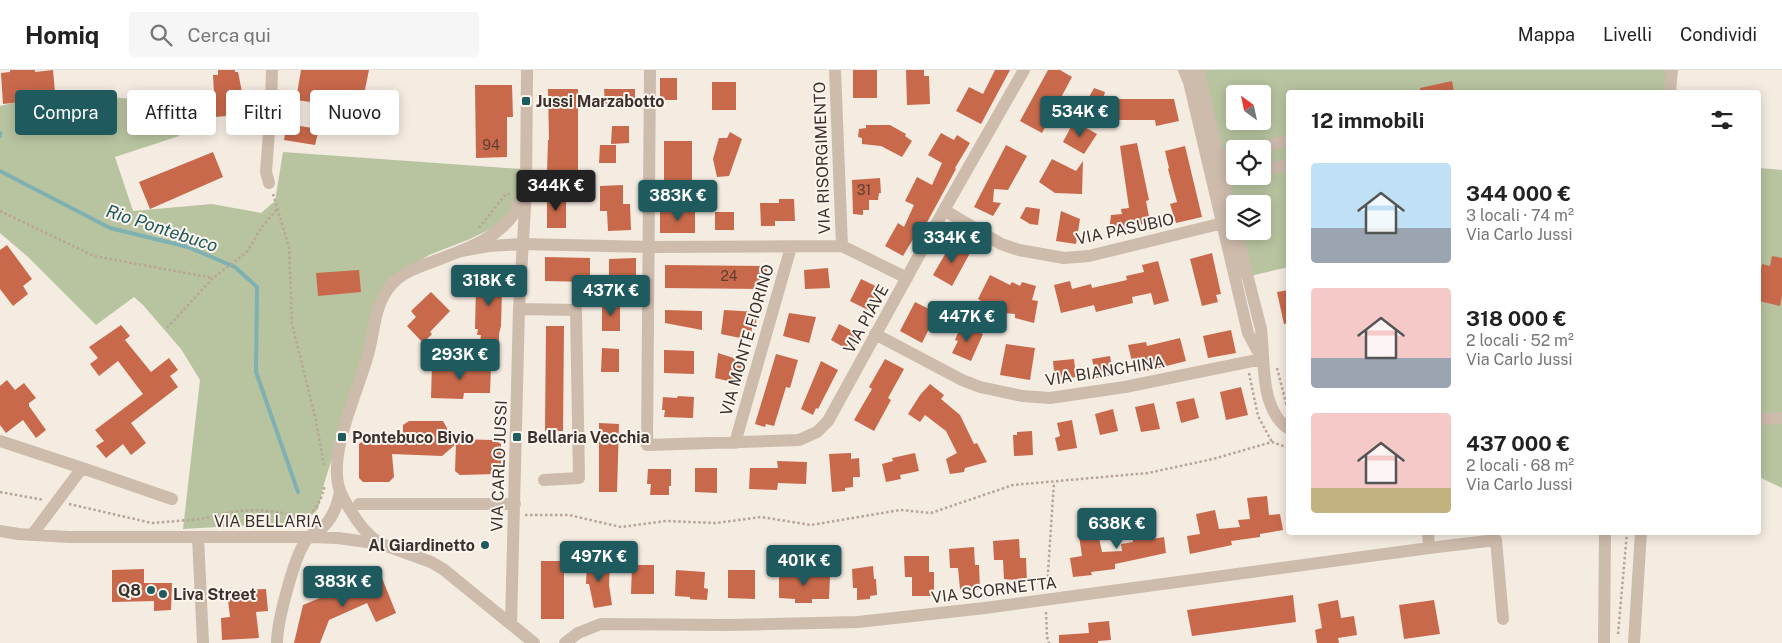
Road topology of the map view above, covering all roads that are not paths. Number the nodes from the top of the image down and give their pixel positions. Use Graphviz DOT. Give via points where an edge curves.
graph roads {
  1 [pos="272,70"];
  2 [pos="527,70"];
  3 [pos="650,70"];
  4 [pos="836,70"];
  5 [pos="1024,70"];
  6 [pos="1184,70"];
  7 [pos="1198,70"];
  8 [pos="1672,70"];
  9 [pos="1670,90"];
  10 [pos="1286,141"];
  11 [pos="1271,145"];
  12 [pos="1226,155"];
  13 [pos="1218,157"];
  14 [pos="1286,165"];
  15 [pos="1271,169"];
  16 [pos="1224,181"];
  17 [pos="268,183"];
  18 [pos="526,190"];
  19 [pos="1227,195"];
  20 [pos="1226,205"];
  21 [pos="944,210"];
  22 [pos="1226,226"];
  23 [pos="1236,240"];
  24 [pos="522,244"];
  25 [pos="842,246"];
  26 [pos="650,247"];
  27 [pos="791,247"];
  28 [pos="461,251"];
  29 [pos="907,278"];
  30 [pos="519,309"];
  31 [pos="875,334"];
  32 [pos="1262,359"];
  33 [pos="1761,418"];
  34 [pos="1782,418"];
  35 [pos="1286,426"];
  36 [pos="0,441"];
  37 [pos="735,443"];
  38 [pos="82,468"];
  39 [pos="544,480"];
  40 [pos="340,490"];
  41 [pos="172,499"];
  42 [pos="359,504"];
  43 [pos="515,510"];
  44 [pos="0,531"];
  45 [pos="32,535"];
  46 [pos="1428,535"];
  47 [pos="1605,535"];
  48 [pos="1642,535"];
  49 [pos="198,537"];
  50 [pos="309,537"];
  51 [pos="381,544"];
  52 [pos="1429,548"];
  53 [pos="1504,619"];
  54 [pos="511,623"];
  55 [pos="203,643"];
  56 [pos="277,643"];
  57 [pos="534,643"];
  58 [pos="565,643"];
  59 [pos="1604,643"];
  60 [pos="1634,643"];
  1 -- 17 [label="street"];
  2 -- 18 [label="street, VIA CARLO JUSSI"];
  3 -- 26 [label="street"];
  4 -- 25 [label="street, VIA RISORGIMENTO"];
  5 -- 21 [label="street, VIA PIAVE"];
  6 -- 20 [label="street"];
  7 -- 13 [label="street"];
  8 -- 9 [label="street"];
  10 -- 11 [label="street"];
  12 -- 13 [label="street"];
  13 -- 16 [label="street"];
  14 -- 15 [label="street"];
  16 -- 19 [label="street"];
  18 -- 24 [label="street, VIA CARLO JUSSI"];
  18 -- 28 [label="street, VIA CARLO JUSSI" via="512,216 494,234"];
  21 -- 22 [label="street, VIA PASUBIO" via="1001,244 1064,258 1089,256"];
  21 -- 29 [label="street, VIA PIAVE"];
  23 -- 32 [label="street" via="1261,329"];
  24 -- 26 [label="street"];
  24 -- 28 [label="street, VIA CARLO JUSSI"];
  24 -- 30 [label="street, VIA CARLO JUSSI"];
  25 -- 27 [label="street"];
  25 -- 29 [label="street"];
  26 -- 27 [label="street"];
  26 -- 37 [label="street, VIA PIAVE" via="647,445"];
  27 -- 37 [label="street, VIA MONTE FIORINO"];
  28 -- 40 [label="street, VIA CARLO JUSSI" via="407,273 384,294 338,453"];
  29 -- 31 [label="street, VIA PIAVE"];
  30 -- 39 [label="street" via="576,310 580,478"];
  30 -- 43 [label="street, VIA CARLO JUSSI"];
  31 -- 32 [label="street, VIA BIANCHINA" via="980,388 1050,398 1125,387"];
  31 -- 37 [label="street, VIA PIAVE" via="828,421 817,432 799,440"];
  32 -- 35 [label="street" via="1268,396"];
  33 -- 34 [label="street"];
  36 -- 38 [label="street"];
  38 -- 41 [label="street"];
  38 -- 45 [label="street"];
  40 -- 50 [label="street, VIA CARLO JUSSI" via="333,514"];
  40 -- 51 [label="street, VIA CARLO JUSSI" via="359,524"];
  42 -- 43 [label="street"];
  43 -- 54 [label="street, VIA CARLO JUSSI"];
  44 -- 45 [label="street, VIA BELLARIA"];
  45 -- 49 [label="street, VIA BELLARIA"];
  46 -- 52 [label="street"];
  47 -- 59 [label="street"];
  48 -- 60 [label="street"];
  49 -- 50 [label="street, VIA BELLARIA"];
  49 -- 55 [label="street"];
  50 -- 51 [label="street, VIA BELLARIA"];
  50 -- 56 [label="street, VIA CARLO JUSSI" via="295,562"];
  51 -- 54 [label="street, VIA BELLARIA" via="418,556 443,569"];
  52 -- 53 [label="street, VIA SCORNETTA" via="1496,540"];
  52 -- 58 [label="street, VIA SCORNETTA" via="858,622 601,624 578,633"];
  54 -- 57 [label="street"];
}
